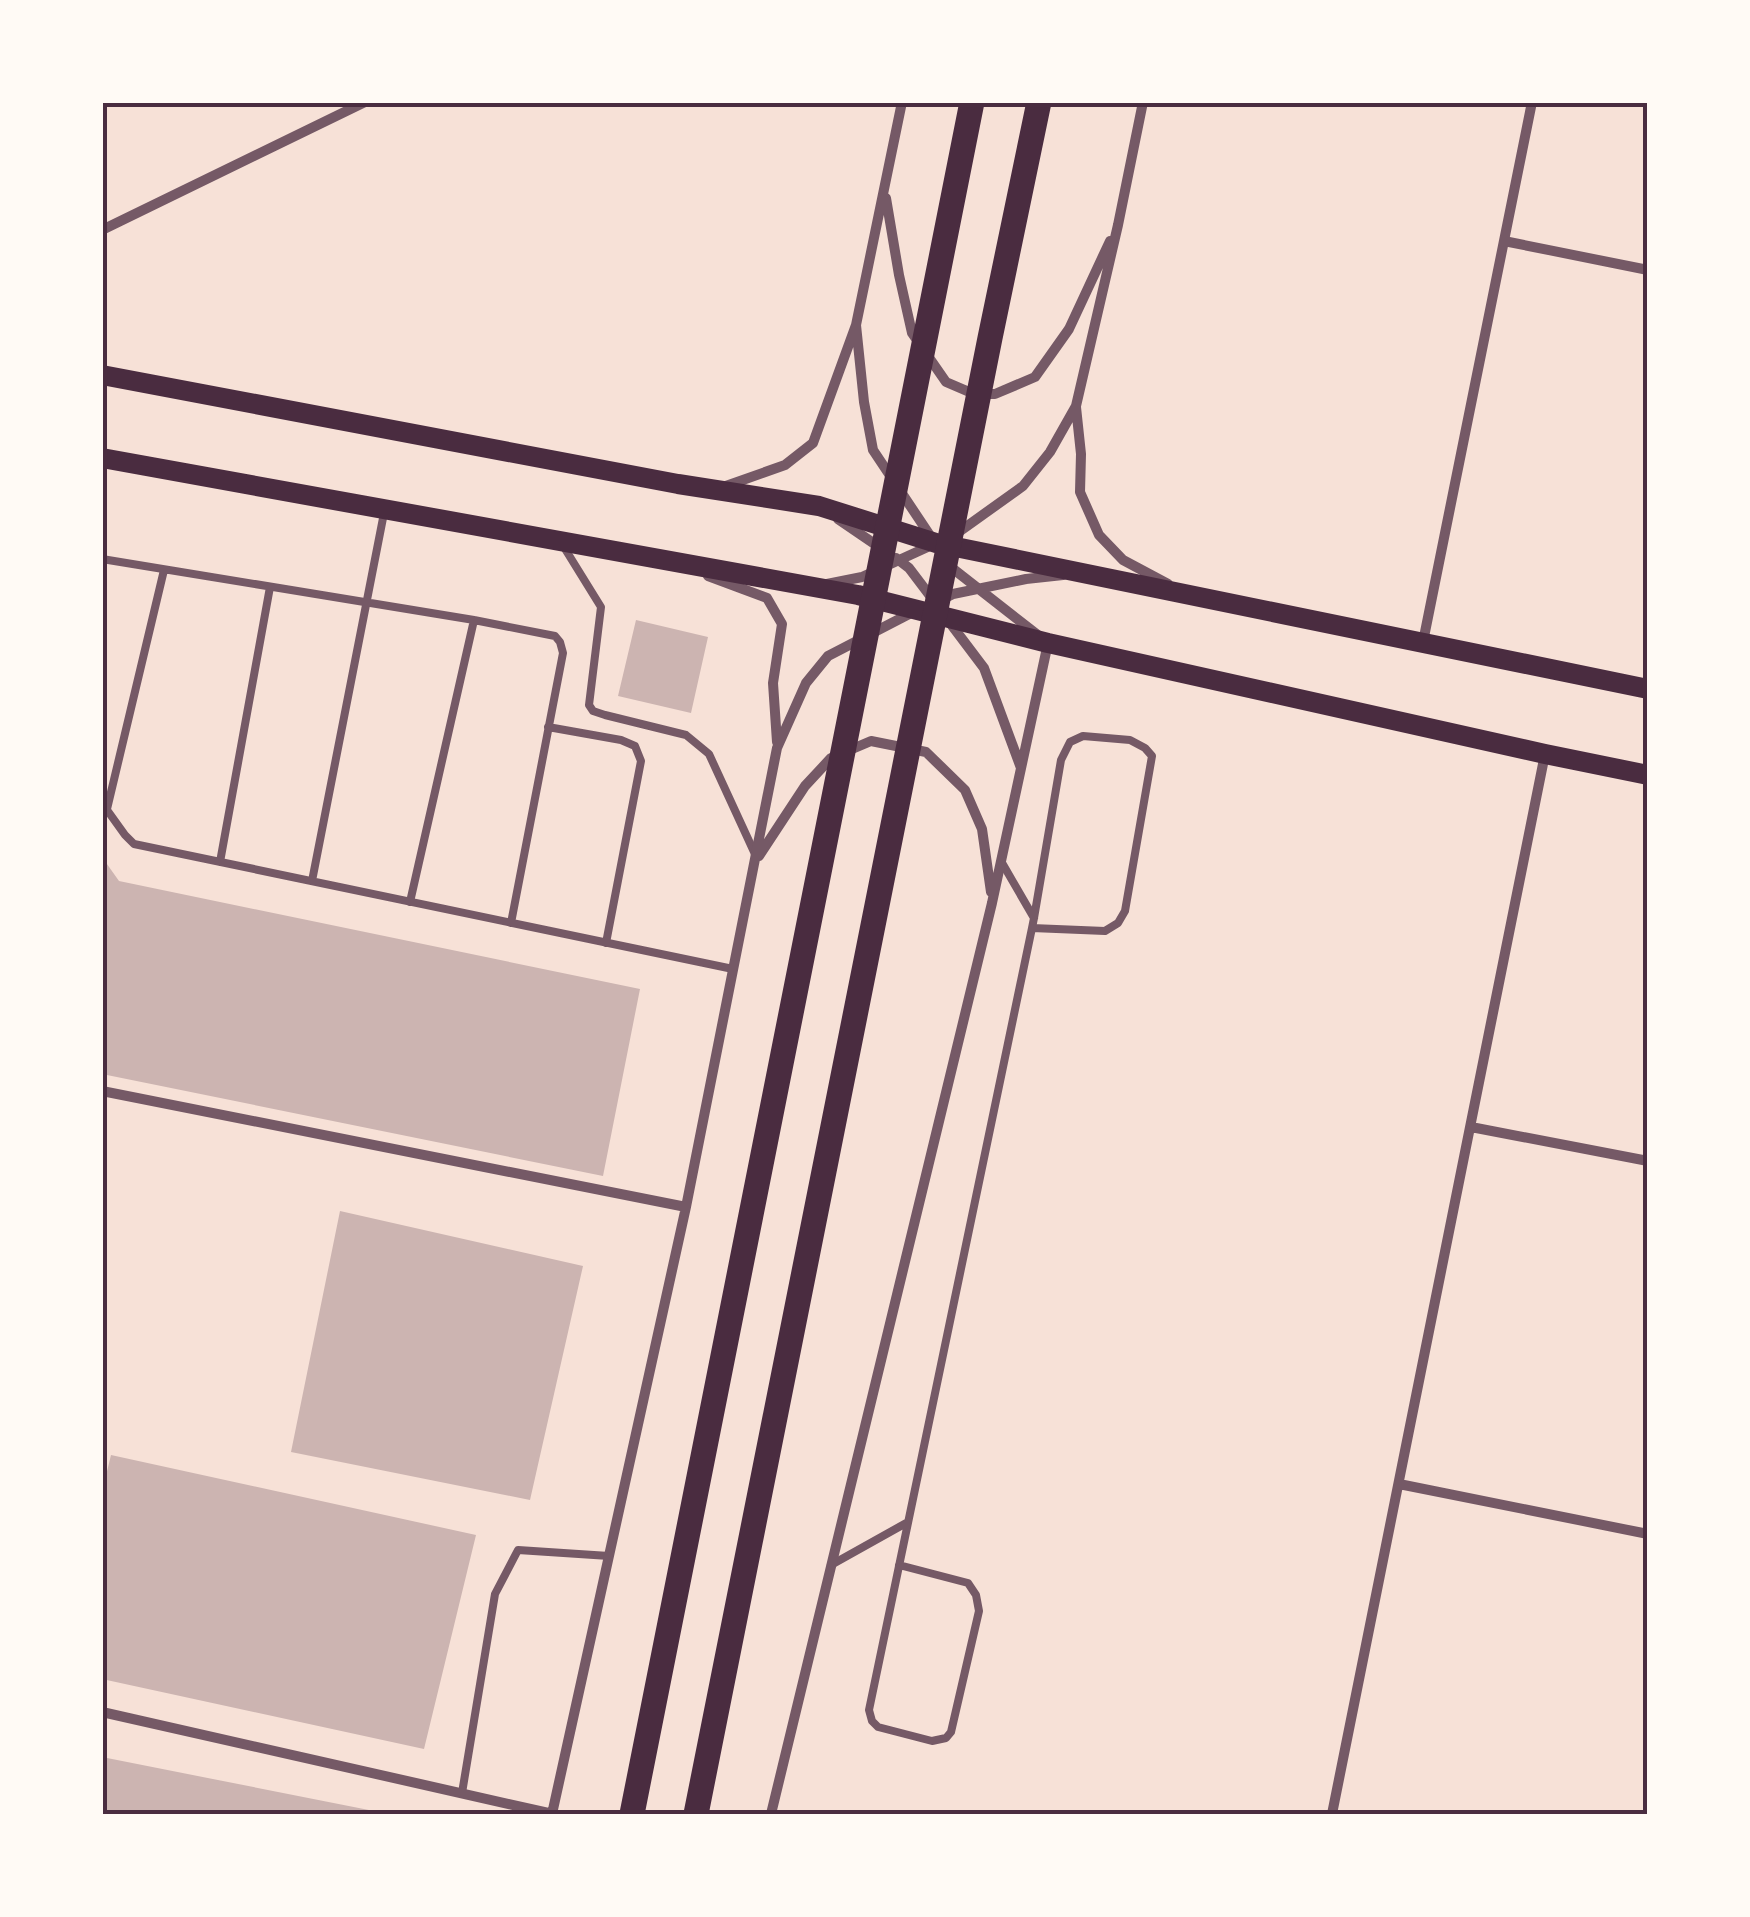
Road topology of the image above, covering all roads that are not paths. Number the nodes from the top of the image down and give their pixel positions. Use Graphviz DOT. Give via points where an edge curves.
graph roads {
  1 [pos="364,102"];
  2 [pos="902,102"];
  3 [pos="972,102"];
  4 [pos="1040,102"];
  5 [pos="1143,102"];
  6 [pos="1532,102"];
  7 [pos="885,192"];
  8 [pos="1118,225"];
  9 [pos="102,230"];
  10 [pos="1504,241"];
  11 [pos="1648,270"];
  12 [pos="856,326"];
  13 [pos="102,375"];
  14 [pos="1076,406"];
  15 [pos="103,461"];
  16 [pos="678,484"];
  17 [pos="819,506"];
  18 [pos="385,508"];
  19 [pos="560,541"];
  20 [pos="936,543"];
  21 [pos="102,559"];
  22 [pos="664,560"];
  23 [pos="898,560"];
  24 [pos="164,570"];
  25 [pos="1078,573"];
  26 [pos="812,586"];
  27 [pos="270,587"];
  28 [pos="978,589"];
  29 [pos="1189,596"];
  30 [pos="368,603"];
  31 [pos="933,610"];
  32 [pos="474,620"];
  33 [pos="1048,643"];
  34 [pos="1423,643"];
  35 [pos="1648,689"];
  36 [pos="548,727"];
  37 [pos="777,748"];
  38 [pos="1546,754"];
  39 [pos="1021,769"];
  40 [pos="1648,774"];
  41 [pos="105,806"];
  42 [pos="756,859"];
  43 [pos="1001,861"];
  44 [pos="220,862"];
  45 [pos="312,881"];
  46 [pos="410,902"];
  47 [pos="992,902"];
  48 [pos="511,923"];
  49 [pos="1033,923"];
  50 [pos="606,943"];
  51 [pos="734,969"];
  52 [pos="102,1090"];
  53 [pos="1471,1127"];
  54 [pos="1648,1161"];
  55 [pos="686,1208"];
  56 [pos="1399,1484"];
  57 [pos="908,1522"];
  58 [pos="1648,1534"];
  59 [pos="609,1556"];
  60 [pos="899,1565"];
  61 [pos="831,1566"];
  62 [pos="102,1712"];
  63 [pos="462,1793"];
  64 [pos="552,1814"];
  65 [pos="632,1814"];
  66 [pos="696,1814"];
  67 [pos="773,1814"];
  68 [pos="1332,1814"];
  1 -- 9 [label="street"];
  2 -- 7 [label="street"];
  3 -- 65 [label="main road"];
  4 -- 66 [label="main road"];
  5 -- 8 [label="street"];
  6 -- 10 [label="street"];
  7 -- 8 [label="street" via="912,332 946,382 974,394 995,394 1035,377 1069,329"];
  7 -- 12 [label="street"];
  8 -- 14 [label="street"];
  10 -- 11 [label="street"];
  10 -- 34 [label="street"];
  12 -- 16 [label="street" via="813,442 786,465 722,488"];
  12 -- 20 [label="street" via="873,450"];
  13 -- 16 [label="main road"];
  14 -- 20 [label="street" via="1022,486"];
  14 -- 29 [label="street" via="1080,492 1099,535 1123,560"];
  15 -- 18 [label="main road"];
  16 -- 17 [label="main road"];
  17 -- 20 [label="main road"];
  17 -- 23 [label="street"];
  18 -- 19 [label="main road"];
  18 -- 30 [label="lane"];
  19 -- 22 [label="main road"];
  19 -- 42 [label="lane" via="602,607 589,704 594,712 686,735 709,754"];
  20 -- 23 [label="street"];
  20 -- 25 [label="main road"];
  20 -- 28 [label="street" via="952,568"];
  21 -- 24 [label="lane"];
  22 -- 26 [label="main road"];
  22 -- 37 [label="street" via="768,598 782,624 773,683"];
  23 -- 26 [label="street" via="862,577"];
  23 -- 31 [label="street"];
  24 -- 27 [label="lane"];
  24 -- 41 [label="lane"];
  25 -- 28 [label="street"];
  25 -- 29 [label="main road"];
  26 -- 31 [label="main road"];
  27 -- 30 [label="lane"];
  27 -- 44 [label="lane"];
  28 -- 31 [label="street" via="954,594"];
  28 -- 33 [label="street"];
  29 -- 34 [label="main road"];
  30 -- 32 [label="lane"];
  30 -- 45 [label="lane"];
  31 -- 33 [label="main road"];
  31 -- 37 [label="street" via="828,656 806,682"];
  31 -- 39 [label="street" via="984,668"];
  32 -- 36 [label="lane" via="546,632 560,642"];
  32 -- 46 [label="lane"];
  33 -- 38 [label="main road"];
  33 -- 39 [label="street"];
  34 -- 35 [label="main road"];
  36 -- 48 [label="lane"];
  36 -- 50 [label="lane" via="621,740 635,746 642,760"];
  37 -- 42 [label="street"];
  38 -- 40 [label="main road"];
  38 -- 53 [label="street"];
  39 -- 43 [label="street"];
  41 -- 44 [label="lane" via="134,844"];
  42 -- 47 [label="street" via="830,758 871,740 926,752 965,790 982,829"];
  42 -- 51 [label="street"];
  43 -- 47 [label="street"];
  43 -- 49 [label="lane"];
  44 -- 45 [label="lane"];
  45 -- 46 [label="lane"];
  46 -- 48 [label="lane"];
  47 -- 61 [label="street"];
  48 -- 50 [label="lane"];
  49 -- 49 [label="lane" via="1106,930 1118,924 1152,756 1146,748 1082,736 1070,742 1061,760"];
  49 -- 57 [label="lane"];
  50 -- 51 [label="lane"];
  51 -- 55 [label="street"];
  52 -- 55 [label="street"];
  53 -- 54 [label="street"];
  53 -- 56 [label="street"];
  55 -- 59 [label="street"];
  56 -- 58 [label="street"];
  56 -- 68 [label="street"];
  57 -- 60 [label="lane"];
  57 -- 61 [label="lane"];
  59 -- 63 [label="lane" via="518,1550 495,1594"];
  59 -- 64 [label="street"];
  60 -- 60 [label="lane" via="869,1710 878,1726 932,1741 946,1738 979,1611 976,1595 968,1583"];
  61 -- 67 [label="street"];
  62 -- 63 [label="street"];
  63 -- 64 [label="street"];
}
